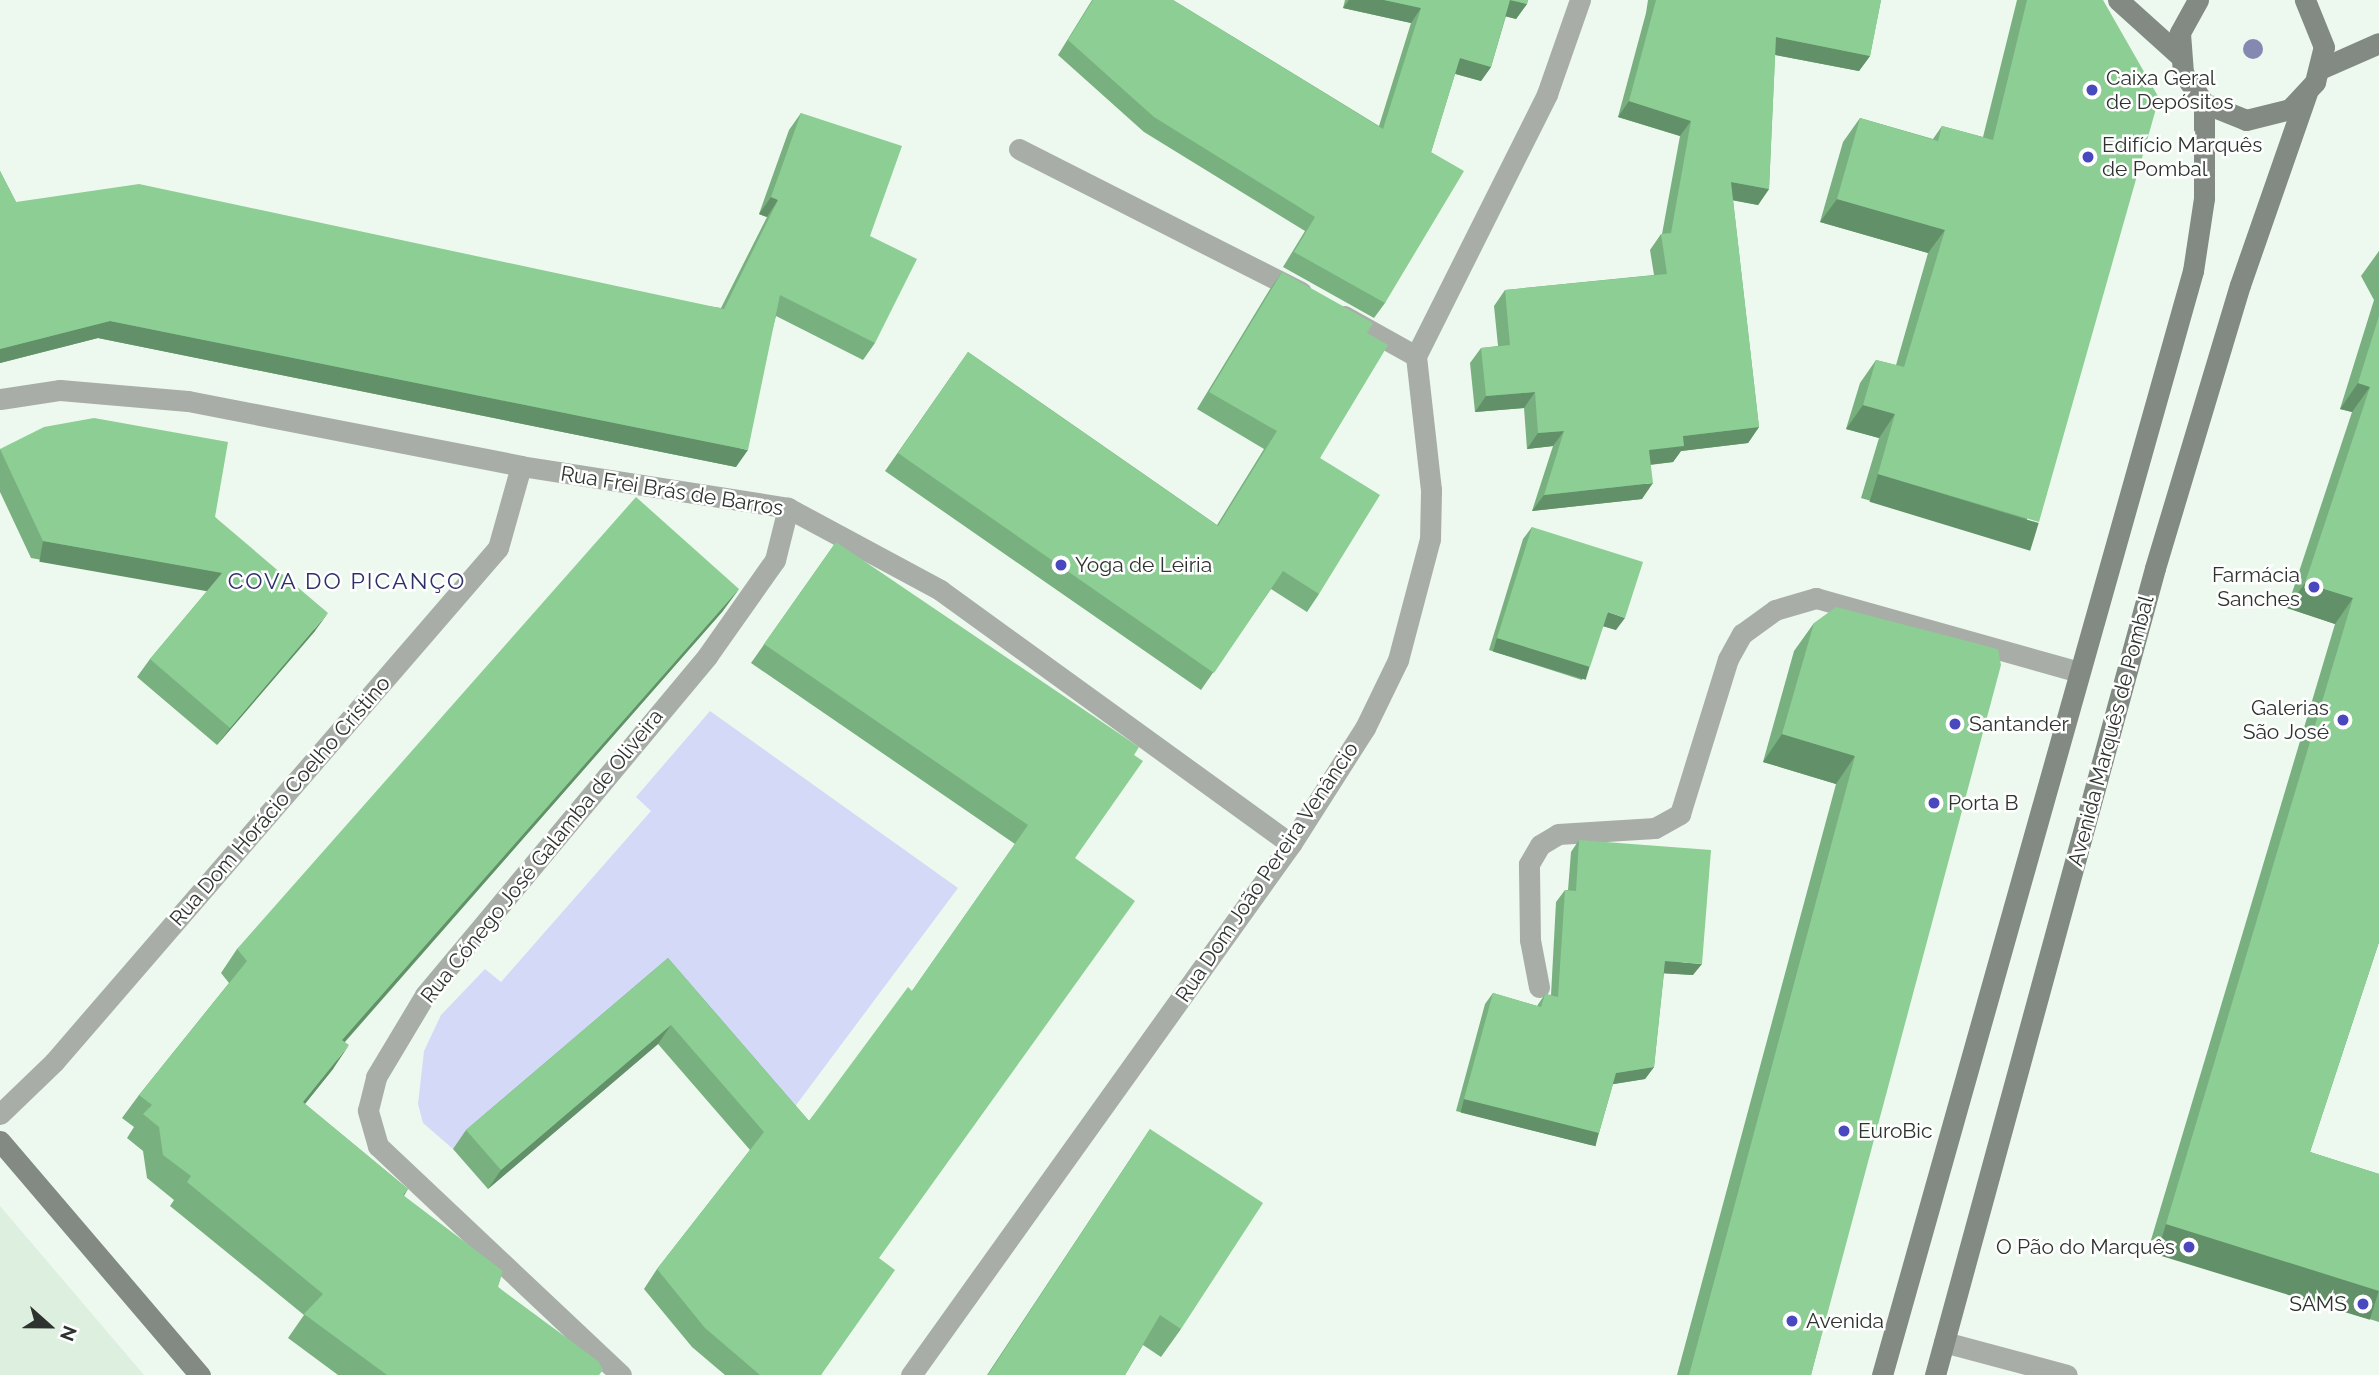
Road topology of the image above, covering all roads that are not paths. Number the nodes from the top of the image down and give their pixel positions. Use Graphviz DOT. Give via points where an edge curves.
graph roads {
  1 [pos="1580,0"];
  2 [pos="2118,0"];
  3 [pos="2198,0"];
  4 [pos="2305,0"];
  5 [pos="2379,43"];
  6 [pos="2179,55"];
  7 [pos="2320,69"];
  8 [pos="2307,93"];
  9 [pos="2204,103"];
  10 [pos="1019,149"];
  11 [pos="1416,356"];
  12 [pos="0,399"];
  13 [pos="521,466"];
  14 [pos="788,508"];
  15 [pos="2079,672"];
  16 [pos="1291,844"];
  17 [pos="1539,987"];
  18 [pos="0,1114"];
  19 [pos="0,1141"];
  20 [pos="1944,1342"];
  21 [pos="200,1375"];
  22 [pos="621,1375"];
  23 [pos="911,1375"];
  24 [pos="1882,1375"];
  25 [pos="1936,1375"];
  26 [pos="2067,1375"];
  1 -- 11 [label="street" via="1542,107"];
  2 -- 6 [label="main road"];
  3 -- 6 [label="main road" via="2180,33"];
  4 -- 7 [label="main road" via="2319,24"];
  5 -- 7 [label="main road"];
  6 -- 9 [label="main road"];
  7 -- 8 [label="main road, Avenida Marquês de Pombal"];
  8 -- 9 [label="main road" via="2269,118 2246,120"];
  8 -- 20 [label="main road, Avenida Marquês de Pombal" via="2240,285 2155,568"];
  9 -- 15 [label="main road" via="2204,198 2193,271"];
  10 -- 11 [label="street" via="1208,240"];
  11 -- 16 [label="street, Rua Dom João Pereira Venâncio" via="1431,490 1430,539 1415,603 1398,660 1365,728"];
  12 -- 13 [label="street, Rua Frei Brás de Barros" via="119,391"];
  13 -- 14 [label="street, Rua Frei Brás de Barros"];
  13 -- 18 [label="street, Rua Dom Horácio Coelho Cristino" via="498,548 54,1062"];
  14 -- 16 [label="street, Rua Frei Brás de Barros" via="940,590"];
  14 -- 22 [label="street, Rua Cónego José Galamba de Oliveira" via="775,560 708,655 425,995 376,1077 368,1110 378,1146"];
  15 -- 17 [label="street" via="1816,598 1775,610 1742,634 1728,659 1680,814 1654,828 1558,834 1540,845 1529,864 1530,940"];
  15 -- 24 [label="main road"];
  16 -- 23 [label="street, Rua Dom João Pereira Venâncio"];
  19 -- 21 [label="main road"];
  20 -- 25 [label="main road, Avenida Marquês de Pombal"];
  20 -- 26 [label="street"];
}
